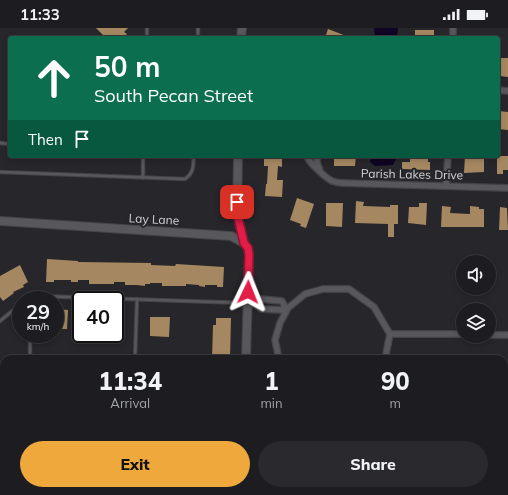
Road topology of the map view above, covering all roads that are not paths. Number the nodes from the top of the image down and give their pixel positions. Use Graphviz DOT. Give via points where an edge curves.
graph roads {
  1 [pos="143,158"];
  2 [pos="194,158"];
  3 [pos="238,158"];
  4 [pos="307,158"];
  5 [pos="317,158"];
  6 [pos="448,158"];
  7 [pos="320,171"];
  8 [pos="0,172"];
  9 [pos="143,178"];
  10 [pos="446,186"];
  11 [pos="508,188"];
  12 [pos="0,221"];
  13 [pos="244,243"];
  14 [pos="64,297"];
  15 [pos="137,299"];
  16 [pos="252,303"];
  17 [pos="287,307"];
  18 [pos="12,311"];
  19 [pos="0,321"];
  20 [pos="390,334"];
  21 [pos="456,334"];
  22 [pos="496,335"];
  23 [pos="508,335"];
  24 [pos="30,343"];
  25 [pos="30,355"];
  26 [pos="135,355"];
  27 [pos="246,355"];
  28 [pos="278,355"];
  29 [pos="386,355"];
  1 -- 9 [label="lane"];
  2 -- 9 [label="lane" via="193,168 185,179"];
  3 -- 13 [label="street" via="237,213"];
  4 -- 7 [label="street, Parish Lakes Drive"];
  5 -- 7 [label="street"];
  6 -- 10 [label="street"];
  7 -- 10 [label="street, Parish Lakes Drive" via="333,181 342,183"];
  8 -- 9 [label="lane"];
  10 -- 11 [label="street, Parish Lakes Drive"];
  12 -- 13 [label="street, Lay Lane" via="231,236"];
  13 -- 16 [label="street" via="249,255"];
  14 -- 15 [label="lane"];
  15 -- 16 [label="lane"];
  15 -- 26 [label="lane"];
  16 -- 17 [label="street" via="261,309 282,310"];
  16 -- 17 [label="street" via="261,299 282,301"];
  16 -- 27 [label="street"];
  17 -- 20 [label="street" via="305,294 323,289 349,289 374,307"];
  17 -- 28 [label="street" via="275,340"];
  18 -- 19 [label="lane"];
  20 -- 21 [label="street"];
  20 -- 29 [label="street"];
  22 -- 23 [label="street"];
  24 -- 25 [label="lane"];
}
